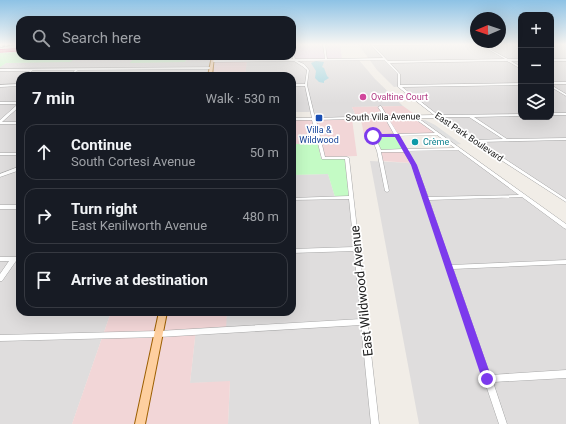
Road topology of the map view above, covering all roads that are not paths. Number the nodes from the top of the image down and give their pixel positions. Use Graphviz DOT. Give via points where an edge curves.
graph roads {
  1 [pos="212,64"];
  2 [pos="301,64"];
  3 [pos="390,64"];
  4 [pos="211,68"];
  5 [pos="77,69"];
  6 [pos="0,70"];
  7 [pos="32,70"];
  8 [pos="37,70"];
  9 [pos="29,72"];
  10 [pos="34,72"];
  11 [pos="74,72"];
  12 [pos="210,72"];
  13 [pos="16,83"];
  14 [pos="554,83"];
  15 [pos="566,83"];
  16 [pos="518,84"];
  17 [pos="296,85"];
  18 [pos="306,85"];
  19 [pos="0,86"];
  20 [pos="12,86"];
  21 [pos="16,86"];
  22 [pos="399,86"];
  23 [pos="554,88"];
  24 [pos="566,95"];
  25 [pos="0,103"];
  26 [pos="16,104"];
  27 [pos="380,107"];
  28 [pos="16,108"];
  29 [pos="554,114"];
  30 [pos="566,114"];
  31 [pos="518,115"];
  32 [pos="437,116"];
  33 [pos="470,116"];
  34 [pos="386,117"];
  35 [pos="415,117"];
  36 [pos="296,119"];
  37 [pos="314,119"];
  38 [pos="0,123"];
  39 [pos="16,123"];
  40 [pos="438,134"];
  41 [pos="397,135"];
  42 [pos="566,139"];
  43 [pos="506,140"];
  44 [pos="473,141"];
  45 [pos="459,149"];
  46 [pos="379,151"];
  47 [pos="406,151"];
  48 [pos="0,154"];
  49 [pos="16,154"];
  50 [pos="16,170"];
  51 [pos="0,176"];
  52 [pos="387,190"];
  53 [pos="557,195"];
  54 [pos="566,195"];
  55 [pos="522,196"];
  56 [pos="351,197"];
  57 [pos="296,199"];
  58 [pos="425,200"];
  59 [pos="566,201"];
  60 [pos="0,207"];
  61 [pos="16,207"];
  62 [pos="566,227"];
  63 [pos="357,249"];
  64 [pos="296,251"];
  65 [pos="0,259"];
  66 [pos="16,259"];
  67 [pos="16,260"];
  68 [pos="566,262"];
  69 [pos="448,267"];
  70 [pos="0,279"];
  71 [pos="162,316"];
  72 [pos="364,322"];
  73 [pos="159,334"];
  74 [pos="0,338"];
  75 [pos="566,374"];
  76 [pos="487,379"];
  77 [pos="140,424"];
  78 [pos="375,424"];
  79 [pos="503,424"];
  1 -- 4 [label="main road"];
  2 -- 18 [label="street" via="308,70"];
  3 -- 22 [label="street" via="400,74"];
  4 -- 5 [label="street"];
  4 -- 12 [label="main road"];
  5 -- 8 [label="street"];
  5 -- 11 [label="street"];
  6 -- 7 [label="street"];
  7 -- 8 [label="street"];
  7 -- 9 [label="street"];
  8 -- 10 [label="street"];
  13 -- 20 [label="street"];
  14 -- 15 [label="street"];
  16 -- 22 [label="street"];
  17 -- 18 [label="street"];
  18 -- 37 [label="street"];
  19 -- 20 [label="street"];
  20 -- 21 [label="street"];
  22 -- 32 [label="street, East Park Boulevard"];
  23 -- 24 [label="street"];
  25 -- 26 [label="street"];
  27 -- 34 [label="street"];
  28 -- 38 [label="street"];
  29 -- 30 [label="street"];
  31 -- 33 [label="street, South Villa Avenue"];
  32 -- 33 [label="street, South Villa Avenue"];
  32 -- 35 [label="street, South Villa Avenue"];
  32 -- 44 [label="street, East Park Boulevard"];
  33 -- 43 [label="street"];
  34 -- 35 [label="street, South Villa Avenue"];
  34 -- 37 [label="street, South Villa Avenue"];
  34 -- 41 [label="street"];
  35 -- 40 [label="street"];
  36 -- 37 [label="street, South Villa Avenue"];
  37 -- 56 [label="street, East Wildwood Avenue" via="323,158 347,158"];
  38 -- 39 [label="street"];
  40 -- 41 [label="street"];
  40 -- 45 [label="street"];
  41 -- 46 [label="street" via="373,136"];
  41 -- 47 [label="street"];
  42 -- 43 [label="street"];
  43 -- 44 [label="street"];
  44 -- 53 [label="street, East Park Boulevard"];
  45 -- 47 [label="street"];
  45 -- 55 [label="street"];
  46 -- 47 [label="street"];
  46 -- 52 [label="street"];
  47 -- 58 [label="street" via="414,165"];
  48 -- 49 [label="street"];
  50 -- 51 [label="street"];
  53 -- 54 [label="street"];
  53 -- 59 [label="street, East Park Boulevard"];
  55 -- 58 [label="street"];
  55 -- 62 [label="street"];
  56 -- 57 [label="street"];
  56 -- 63 [label="street, East Wildwood Avenue"];
  58 -- 69 [label="street"];
  60 -- 61 [label="street"];
  63 -- 64 [label="street"];
  63 -- 72 [label="street, East Wildwood Avenue"];
  65 -- 66 [label="street"];
  67 -- 70 [label="street"];
  68 -- 69 [label="street"];
  69 -- 76 [label="street"];
  71 -- 73 [label="main road"];
  72 -- 73 [label="street"];
  72 -- 78 [label="street, East Wildwood Avenue"];
  73 -- 74 [label="street"];
  73 -- 77 [label="main road"];
  75 -- 76 [label="street"];
  76 -- 79 [label="street"];
}
